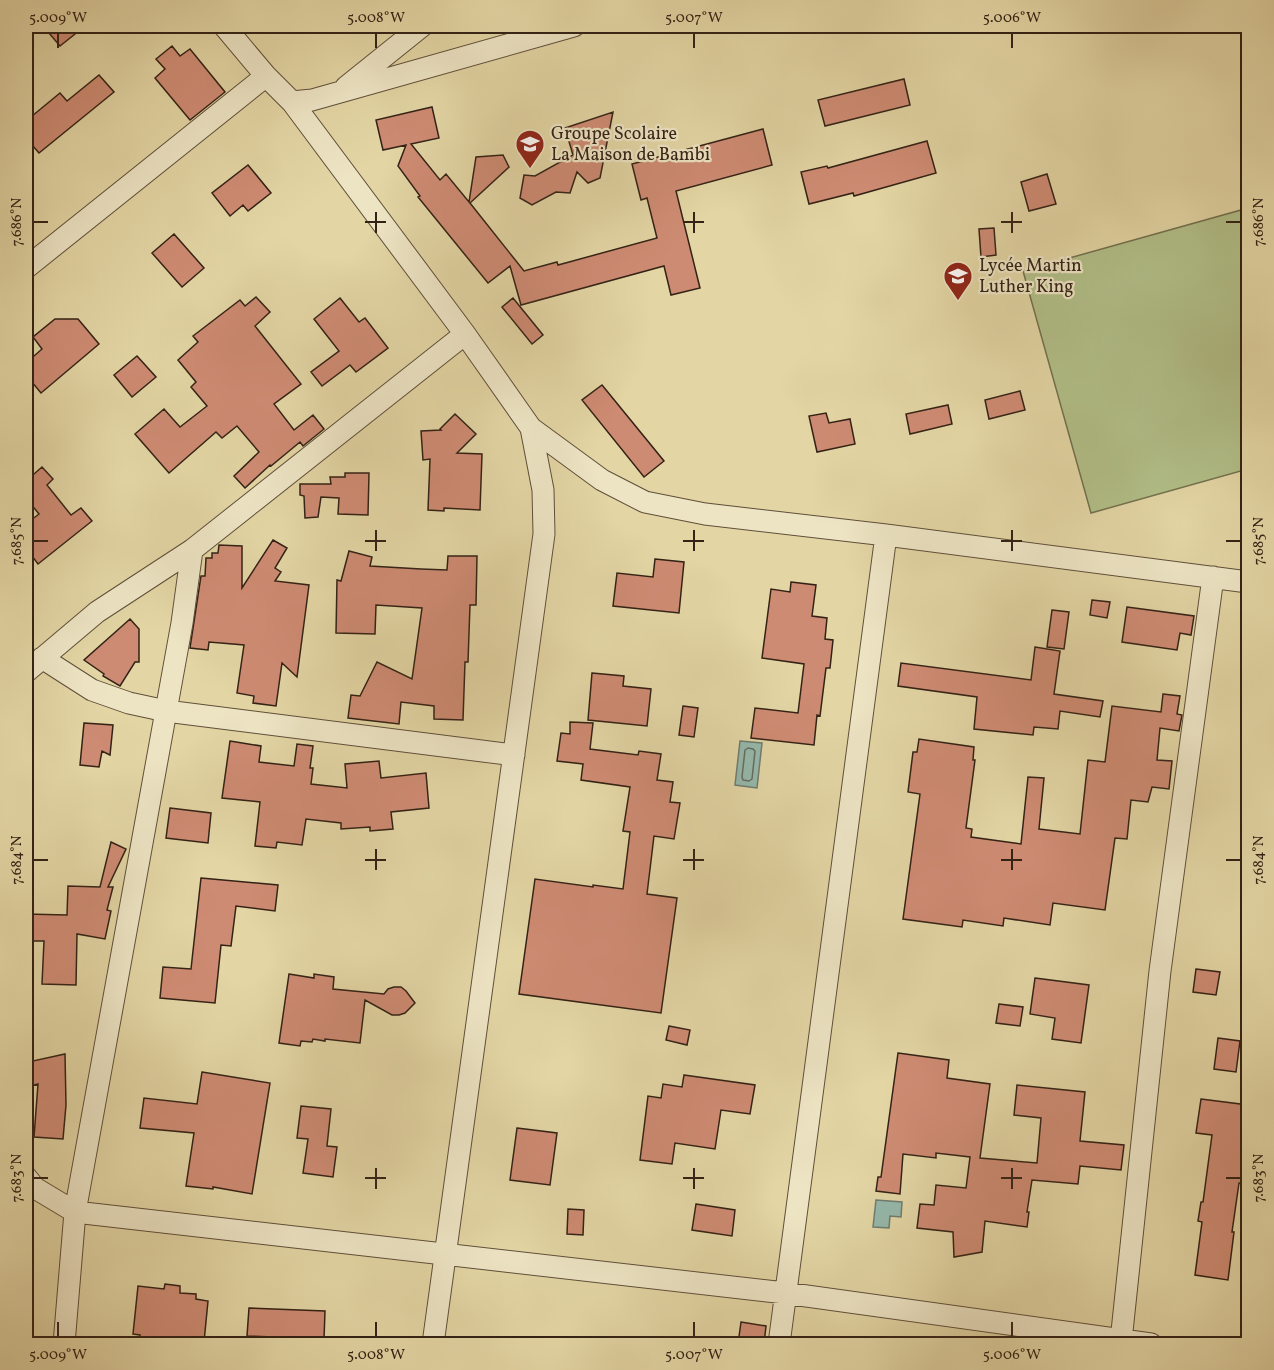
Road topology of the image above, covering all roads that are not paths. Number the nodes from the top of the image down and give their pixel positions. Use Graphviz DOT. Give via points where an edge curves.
graph roads {
  1 [pos="224,26"];
  2 [pos="422,26"];
  3 [pos="574,26"];
  4 [pos="266,76"];
  5 [pos="338,93"];
  6 [pos="292,102"];
  7 [pos="26,268"];
  8 [pos="465,333"];
  9 [pos="531,428"];
  10 [pos="885,535"];
  11 [pos="192,550"];
  12 [pos="1213,577"];
  13 [pos="1248,582"];
  14 [pos="42,658"];
  15 [pos="26,672"];
  16 [pos="166,711"];
  17 [pos="514,755"];
  18 [pos="26,1177"];
  19 [pos="75,1212"];
  20 [pos="445,1255"];
  21 [pos="785,1293"];
  22 [pos="1121,1341"];
  23 [pos="64,1344"];
  24 [pos="433,1344"];
  25 [pos="779,1344"];
  26 [pos="1151,1344"];
  1 -- 4 [label="street"];
  2 -- 5 [label="street"];
  3 -- 5 [label="street"];
  4 -- 6 [label="street"];
  4 -- 7 [label="street"];
  5 -- 6 [label="street"];
  6 -- 8 [label="street"];
  8 -- 9 [label="street"];
  8 -- 11 [label="street"];
  9 -- 10 [label="street" via="602,480 645,502 705,514"];
  9 -- 17 [label="street" via="543,490 544,534"];
  10 -- 12 [label="street"];
  10 -- 21 [label="street"];
  11 -- 14 [label="street" via="98,612"];
  11 -- 16 [label="street"];
  12 -- 13 [label="street"];
  12 -- 22 [label="street" via="1160,970"];
  14 -- 15 [label="street"];
  14 -- 16 [label="street" via="92,690 129,704"];
  16 -- 17 [label="street"];
  16 -- 19 [label="street"];
  17 -- 20 [label="street"];
  18 -- 19 [label="street" via="35,1188"];
  19 -- 20 [label="street"];
  19 -- 23 [label="street"];
  20 -- 21 [label="street"];
  20 -- 24 [label="street"];
  21 -- 22 [label="street"];
  21 -- 25 [label="street"];
  22 -- 26 [label="street"];
}
